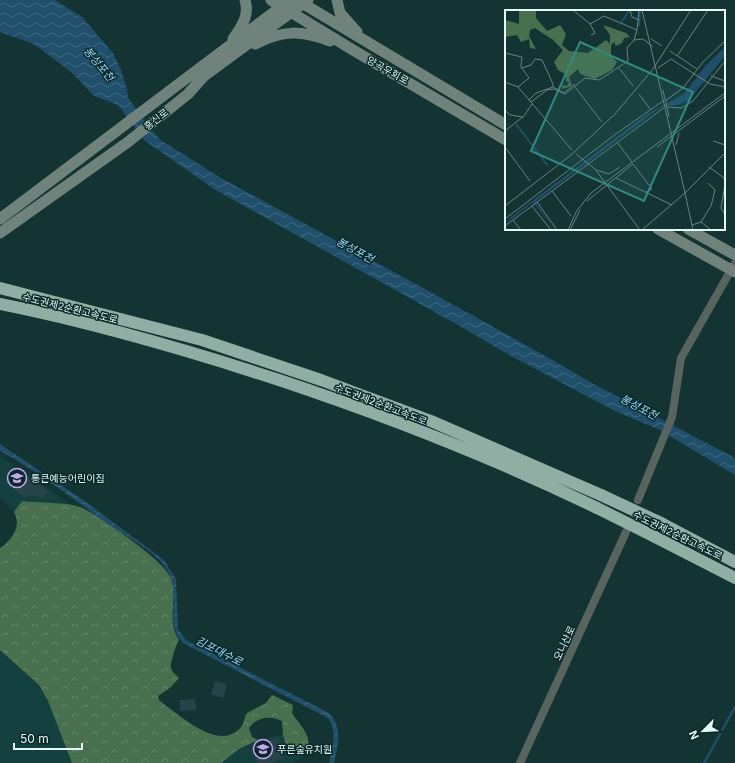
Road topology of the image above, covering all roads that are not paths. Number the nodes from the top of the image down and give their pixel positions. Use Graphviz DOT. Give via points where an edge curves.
graph roads {
  1 [pos="245,0"];
  2 [pos="272,0"];
  3 [pos="337,0"];
  4 [pos="302,1"];
  5 [pos="288,6"];
  6 [pos="372,46"];
  7 [pos="353,50"];
  8 [pos="228,52"];
  9 [pos="505,124"];
  10 [pos="505,139"];
  11 [pos="0,219"];
  12 [pos="660,230"];
  13 [pos="690,230"];
  14 [pos="0,233"];
  15 [pos="735,255"];
  16 [pos="734,268"];
  17 [pos="0,288"];
  18 [pos="0,304"];
  19 [pos="638,500"];
  20 [pos="626,532"];
  21 [pos="735,562"];
  22 [pos="735,578"];
  23 [pos="520,763"];
  1 -- 8 [label="main road" via="244,23"];
  2 -- 5 [label="main road, 양곡우회로"];
  3 -- 6 [label="main road" via="340,13"];
  4 -- 5 [label="main road, 흥신로"];
  4 -- 6 [label="main road, 양곡우회로"];
  5 -- 7 [label="main road, 양곡우회로"];
  5 -- 8 [label="main road, 흥신로"];
  6 -- 9 [label="main road, 양곡우회로"];
  7 -- 8 [label="main road" via="317,36 298,32 282,34"];
  7 -- 10 [label="main road, 양곡우회로"];
  8 -- 11 [label="main road, 흥신로" via="143,111"];
  8 -- 14 [label="main road, 흥신로" via="188,94 128,142"];
  12 -- 16 [label="main road"];
  13 -- 15 [label="main road"];
  16 -- 19 [label="street" via="681,358 672,417"];
  17 -- 21 [label="highway, 수도권제2순환고속도로, bridge" via="202,340 430,421 601,495"];
  18 -- 22 [label="highway, 수도권제2순환고속도로, bridge" via="57,315 197,353 356,406 597,508"];
  20 -- 23 [label="street, 오니산로"];
}
